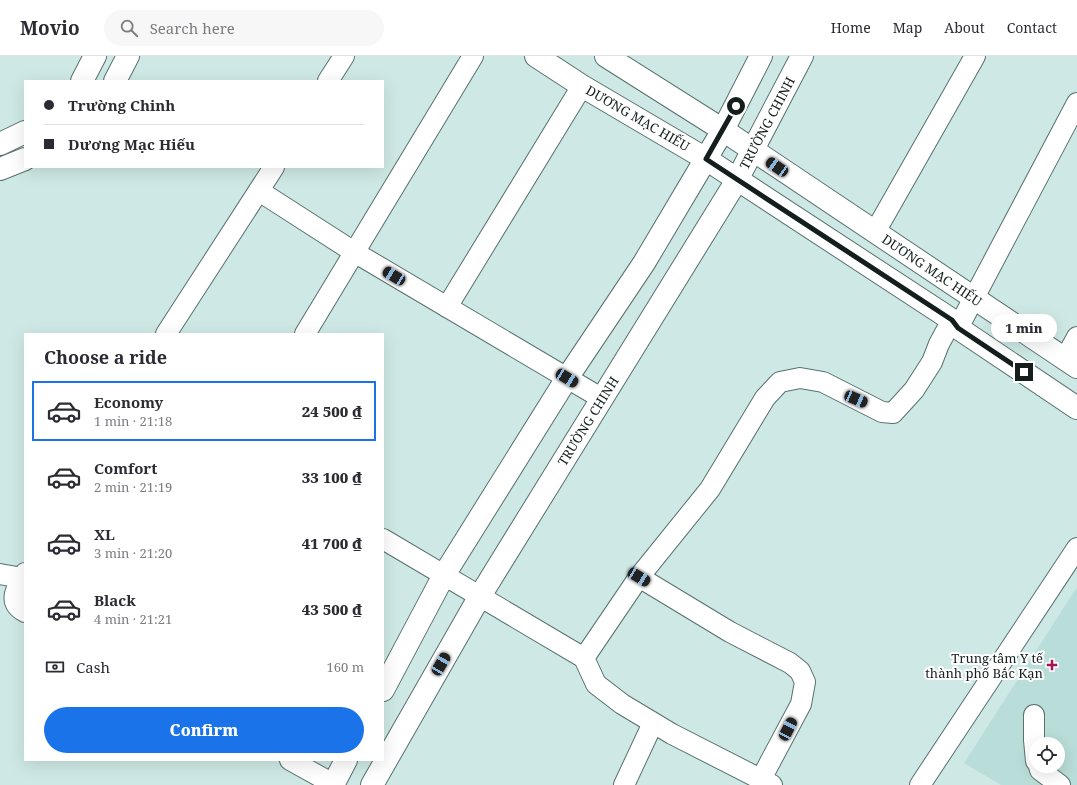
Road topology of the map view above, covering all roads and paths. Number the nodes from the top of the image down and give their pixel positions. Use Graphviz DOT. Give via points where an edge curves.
graph roads {
  1 [pos="95,56"];
  2 [pos="128,56"];
  3 [pos="344,56"];
  4 [pos="473,56"];
  5 [pos="536,56"];
  6 [pos="607,56"];
  7 [pos="761,56"];
  8 [pos="802,56"];
  9 [pos="975,56"];
  10 [pos="83,80"];
  11 [pos="116,80"];
  12 [pos="329,80"];
  13 [pos="582,86"];
  14 [pos="1077,103"];
  15 [pos="723,130"];
  16 [pos="24,132"];
  17 [pos="0,144"];
  18 [pos="753,151"];
  19 [pos="24,159"];
  20 [pos="706,159"];
  21 [pos="0,168"];
  22 [pos="273,168"];
  23 [pos="737,180"];
  24 [pos="259,191"];
  25 [pos="875,232"];
  26 [pos="354,252"];
  27 [pos="974,298"];
  28 [pos="447,307"];
  29 [pos="955,324"];
  30 [pos="167,333"];
  31 [pos="306,333"];
  32 [pos="1077,337"];
  33 [pos="1071,363"];
  34 [pos="567,378"];
  35 [pos="601,398"];
  36 [pos="1077,408"];
  37 [pos="384,540"];
  38 [pos="1077,548"];
  39 [pos="0,574"];
  40 [pos="24,575"];
  41 [pos="444,575"];
  42 [pos="639,577"];
  43 [pos="480,596"];
  44 [pos="24,611"];
  45 [pos="584,658"];
  46 [pos="384,688"];
  47 [pos="1034,716"];
  48 [pos="653,722"];
  49 [pos="1034,737"];
  50 [pos="292,761"];
  51 [pos="346,761"];
  52 [pos="1044,773"];
  53 [pos="767,782"];
  54 [pos="334,785"];
  55 [pos="372,785"];
  56 [pos="624,785"];
  57 [pos="920,785"];
  58 [pos="1060,785"];
  1 -- 10 [label="main road"];
  2 -- 11 [label="main road"];
  3 -- 12 [label="street"];
  4 -- 26 [label="street"];
  5 -- 13 [label="main road, DƯƠNG MẠC HIẾU"];
  6 -- 15 [label="main road, DƯƠNG MẠC HIẾU"];
  7 -- 15 [label="main road"];
  8 -- 18 [label="main road, TRƯỜNG CHINH"];
  9 -- 25 [label="street"];
  13 -- 20 [label="main road, DƯƠNG MẠC HIẾU"];
  13 -- 28 [label="street"];
  14 -- 27 [label="street"];
  15 -- 18 [label="main road, DƯƠNG MẠC HIẾU"];
  15 -- 20 [label="main road"];
  16 -- 17 [label="main road"];
  18 -- 23 [label="main road, TRƯỜNG CHINH"];
  18 -- 25 [label="main road, DƯƠNG MẠC HIẾU"];
  19 -- 21 [label="main road"];
  20 -- 23 [label="main road, DƯƠNG MẠC HIẾU"];
  20 -- 34 [label="main road" via="644,263"];
  22 -- 24 [label="street"];
  23 -- 29 [label="main road, DƯƠNG MẠC HIẾU"];
  23 -- 35 [label="main road, TRƯỜNG CHINH"];
  24 -- 26 [label="street"];
  24 -- 30 [label="street"];
  25 -- 27 [label="main road, DƯƠNG MẠC HIẾU"];
  26 -- 28 [label="street"];
  26 -- 31 [label="street"];
  27 -- 29 [label="street"];
  27 -- 33 [label="main road, DƯƠNG MẠC HIẾU"];
  28 -- 34 [label="street"];
  29 -- 36 [label="main road, DƯƠNG MẠC HIẾU"];
  29 -- 42 [label="street" via="939,344 932,362 914,390 893,413 882,412 823,382 800,378 780,382 765,398 710,489"];
  32 -- 33 [label="street"];
  34 -- 35 [label="street"];
  34 -- 41 [label="main road"];
  35 -- 43 [label="main road, TRƯỜNG CHINH"];
  37 -- 41 [label="street"];
  38 -- 57 [label="street"];
  39 -- 40 [label="street"];
  40 -- 44 [label="street" via="14,592 14,600"];
  41 -- 43 [label="street"];
  41 -- 46 [label="main road"];
  42 -- 45 [label="street"];
  42 -- 53 [label="street" via="800,671 805,682 801,704"];
  43 -- 45 [label="street"];
  43 -- 55 [label="main road, TRƯỜNG CHINH"];
  45 -- 48 [label="street" via="596,684 622,704"];
  47 -- 49 [label="street"];
  48 -- 53 [label="street"];
  48 -- 56 [label="street"];
  50 -- 54 [label="street"];
  51 -- 54 [label="main road"];
  52 -- 58 [label="street"];
}
